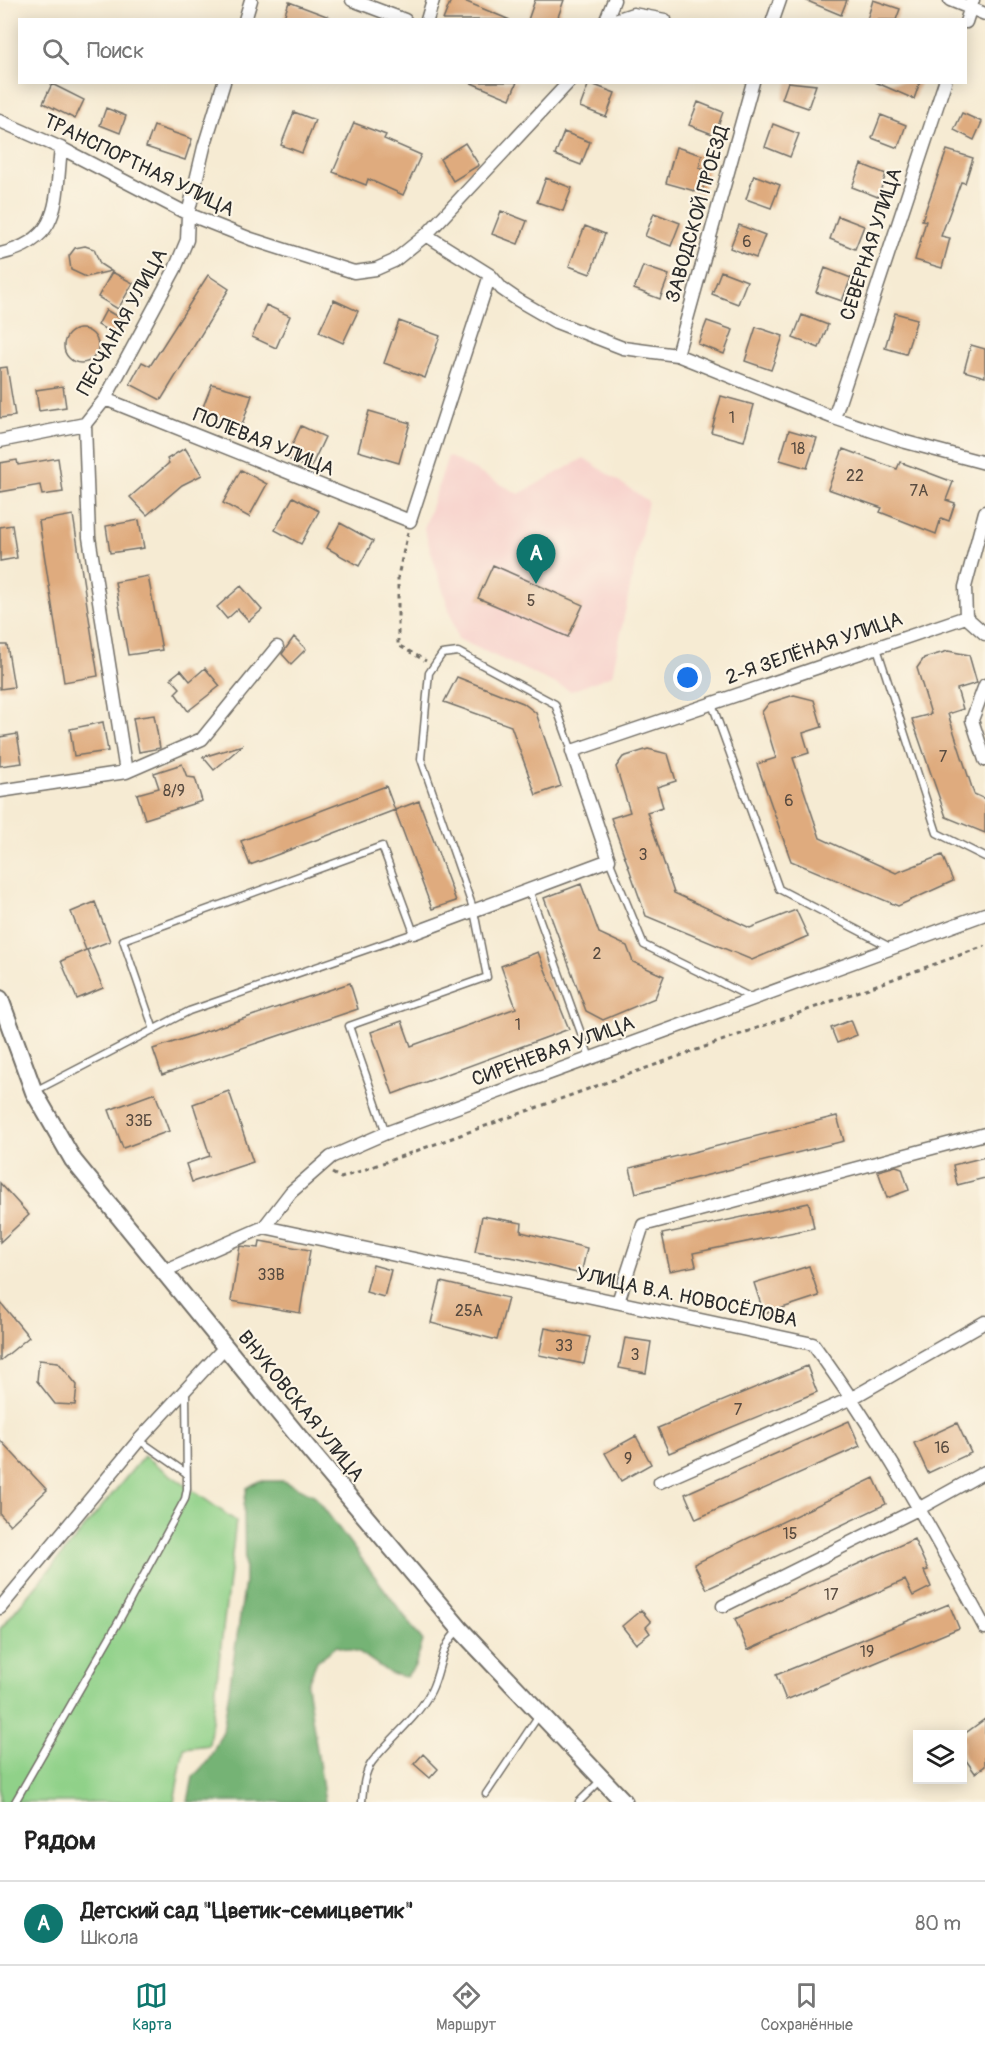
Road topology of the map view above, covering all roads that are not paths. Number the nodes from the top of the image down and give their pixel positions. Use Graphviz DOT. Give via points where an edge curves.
graph roads {
  1 [pos="251,0"];
  2 [pos="352,0"];
  3 [pos="434,0"];
  4 [pos="614,0"];
  5 [pos="780,0"];
  6 [pos="950,0"];
  7 [pos="971,4"];
  8 [pos="985,14"];
  9 [pos="246,18"];
  10 [pos="400,18"];
  11 [pos="428,18"];
  12 [pos="607,18"];
  13 [pos="621,18"];
  14 [pos="654,18"];
  15 [pos="774,18"];
  16 [pos="223,84"];
  17 [pos="565,84"];
  18 [pos="752,84"];
  19 [pos="944,84"];
  20 [pos="0,121"];
  21 [pos="61,148"];
  22 [pos="188,214"];
  23 [pos="426,235"];
  24 [pos="0,255"];
  25 [pos="490,275"];
  26 [pos="677,356"];
  27 [pos="105,399"];
  28 [pos="834,418"];
  29 [pos="85,424"];
  30 [pos="0,441"];
  31 [pos="985,463"];
  32 [pos="985,512"];
  33 [pos="966,617"];
  34 [pos="985,634"];
  35 [pos="277,647"];
  36 [pos="877,648"];
  37 [pos="985,685"];
  38 [pos="712,703"];
  39 [pos="572,751"];
  40 [pos="985,760"];
  41 [pos="126,772"];
  42 [pos="0,791"];
  43 [pos="985,857"];
  44 [pos="609,860"];
  45 [pos="528,890"];
  46 [pos="474,911"];
  47 [pos="985,914"];
  48 [pos="414,933"];
  49 [pos="891,948"];
  50 [pos="0,999"];
  51 [pos="754,999"];
  52 [pos="154,1030"];
  53 [pos="590,1058"];
  54 [pos="34,1092"];
  55 [pos="386,1133"];
  56 [pos="985,1134"];
  57 [pos="264,1227"];
  58 [pos="164,1271"];
  59 [pos="618,1302"];
  60 [pos="985,1322"];
  61 [pos="225,1347"];
  62 [pos="186,1387"];
  63 [pos="852,1398"];
  64 [pos="139,1440"];
  65 [pos="985,1472"];
  66 [pos="186,1473"];
  67 [pos="660,1482"];
  68 [pos="920,1508"];
  69 [pos="723,1606"];
  70 [pos="0,1608"];
  71 [pos="985,1628"];
  72 [pos="460,1629"];
  73 [pos="540,1714"];
  74 [pos="602,1779"];
  75 [pos="486,1794"];
  76 [pos="15,1802"];
  77 [pos="362,1802"];
  78 [pos="579,1802"];
  79 [pos="624,1802"];
  1 -- 9 [label="street"];
  2 -- 10 [label="street"];
  3 -- 11 [label="street"];
  4 -- 12 [label="street"];
  5 -- 15 [label="street"];
  6 -- 7 [label="street"];
  7 -- 8 [label="street"];
  13 -- 14 [label="street" via="633,14"];
  16 -- 22 [label="street, ПЕСЧАНАЯ УЛИЦА"];
  17 -- 23 [label="street, ТРАНСПОРТНАЯ УЛИЦА"];
  18 -- 26 [label="street, ЗАВОДСКОЙ ПРОЕЗД"];
  19 -- 28 [label="street, СЕВЕРНАЯ УЛИЦА"];
  20 -- 21 [label="street, ТРАНСПОРТНАЯ УЛИЦА"];
  21 -- 22 [label="street, ТРАНСПОРТНАЯ УЛИЦА"];
  21 -- 24 [label="street" via="58,199 48,226 22,249"];
  22 -- 23 [label="street, ТРАНСПОРТНАЯ УЛИЦА" via="354,272 394,261"];
  22 -- 27 [label="street, ПЕСЧАНАЯ УЛИЦА" via="188,240 175,269"];
  23 -- 25 [label="street"];
  25 -- 26 [label="street" via="501,289 556,322 623,348"];
  25 -- 27 [label="street, ПОЛЕВАЯ УЛИЦА" via="410,521"];
  26 -- 28 [label="street"];
  27 -- 29 [label="street, ПЕСЧАНАЯ УЛИЦА"];
  28 -- 31 [label="street"];
  29 -- 30 [label="street, ПЕСЧАНАЯ УЛИЦА"];
  29 -- 41 [label="street" via="89,537"];
  32 -- 33 [label="street" via="965,587"];
  33 -- 34 [label="street"];
  33 -- 36 [label="street, 2-Я ЗЕЛЁНАЯ УЛИЦА"];
  35 -- 41 [label="street" via="202,739"];
  36 -- 38 [label="street, 2-Я ЗЕЛЁНАЯ УЛИЦА"];
  36 -- 43 [label="lane" via="937,833"];
  37 -- 40 [label="street" via="972,720"];
  38 -- 39 [label="street, 2-Я ЗЕЛЁНАЯ УЛИЦА"];
  38 -- 49 [label="lane" via="779,889"];
  39 -- 44 [label="street"];
  39 -- 46 [label="lane" via="555,704 458,652 442,654 429,673 421,759"];
  41 -- 42 [label="street"];
  44 -- 45 [label="street"];
  44 -- 51 [label="lane" via="644,945"];
  45 -- 46 [label="street"];
  45 -- 53 [label="lane"];
  46 -- 48 [label="street"];
  46 -- 55 [label="lane" via="487,977 349,1026"];
  47 -- 49 [label="street, СИРЕНЕВАЯ УЛИЦА"];
  48 -- 52 [label="lane" via="189,1011"];
  48 -- 52 [label="lane" via="382,846 123,940"];
  49 -- 51 [label="street, СИРЕНЕВАЯ УЛИЦА"];
  50 -- 54 [label="main road, ВНУКОВСКАЯ УЛИЦА"];
  51 -- 53 [label="street, СИРЕНЕВАЯ УЛИЦА"];
  52 -- 54 [label="lane"];
  53 -- 55 [label="street, СИРЕНЕВАЯ УЛИЦА"];
  54 -- 58 [label="main road, ВНУКОВСКАЯ УЛИЦА" via="73,1160"];
  55 -- 57 [label="street, СИРЕНЕВАЯ УЛИЦА" via="332,1157 291,1191"];
  56 -- 59 [label="street" via="643,1225"];
  57 -- 58 [label="street, СИРЕНЕВАЯ УЛИЦА"];
  57 -- 59 [label="street, УЛИЦА В.А. НОВОСЁЛОВА"];
  58 -- 61 [label="main road, ВНУКОВСКАЯ УЛИЦА"];
  59 -- 63 [label="street, УЛИЦА В.А. НОВОСЁЛОВА" via="813,1344"];
  60 -- 63 [label="street"];
  61 -- 62 [label="street"];
  61 -- 72 [label="main road, ВНУКОВСКАЯ УЛИЦА"];
  62 -- 64 [label="street"];
  62 -- 66 [label="lane"];
  63 -- 67 [label="street"];
  63 -- 68 [label="street, УЛИЦА В.А. НОВОСЁЛОВА"];
  64 -- 66 [label="lane"];
  64 -- 70 [label="street"];
  65 -- 68 [label="street"];
  66 -- 76 [label="lane" via="185,1499"];
  68 -- 69 [label="street"];
  68 -- 71 [label="street, УЛИЦА В.А. НОВОСЁЛОВА"];
  72 -- 73 [label="main road, ВНУКОВСКАЯ УЛИЦА"];
  72 -- 77 [label="lane" via="448,1640 432,1689 420,1710 371,1763"];
  73 -- 74 [label="main road, ВНУКОВСКАЯ УЛИЦА"];
  73 -- 75 [label="lane"];
  74 -- 78 [label="lane"];
  74 -- 79 [label="main road, ВНУКОВСКАЯ УЛИЦА"];
}
